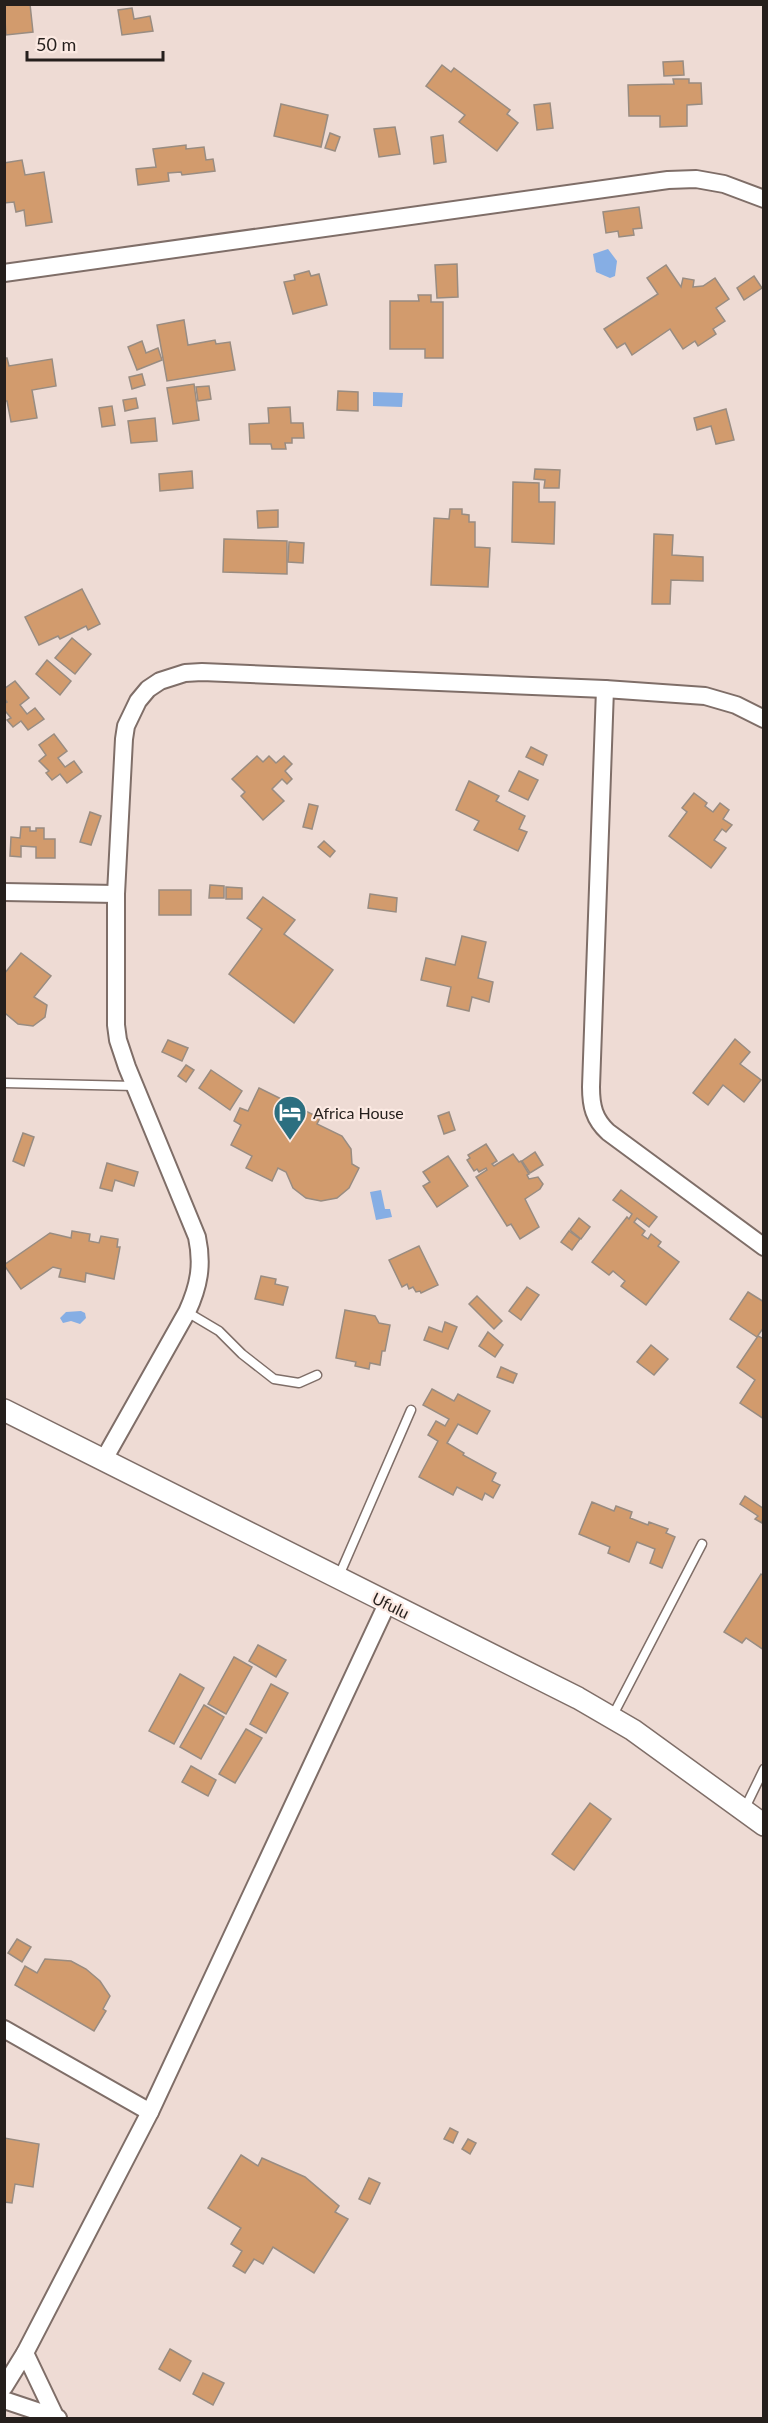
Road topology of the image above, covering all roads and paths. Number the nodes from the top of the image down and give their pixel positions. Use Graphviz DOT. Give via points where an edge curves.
graph roads {
  1 [pos="764,199"];
  2 [pos="4,273"];
  3 [pos="605,689"];
  4 [pos="764,719"];
  5 [pos="4,892"];
  6 [pos="116,894"];
  7 [pos="4,1083"];
  8 [pos="135,1086"];
  9 [pos="764,1247"];
  10 [pos="187,1312"];
  11 [pos="316,1375"];
  12 [pos="4,1410"];
  13 [pos="411,1410"];
  14 [pos="103,1461"];
  15 [pos="702,1545"];
  16 [pos="337,1579"];
  17 [pos="387,1604"];
  18 [pos="612,1717"];
  19 [pos="764,1770"];
  20 [pos="743,1810"];
  21 [pos="764,1825"];
  22 [pos="4,2029"];
  23 [pos="150,2112"];
  24 [pos="25,2353"];
  25 [pos="4,2387"];
  26 [pos="4,2400"];
  27 [pos="56,2417"];
  1 -- 2 [label="street" via="724,184 668,180"];
  3 -- 4 [label="street" via="705,696"];
  3 -- 6 [label="street" via="202,672 171,676 148,689 126,726"];
  3 -- 9 [label="street" via="594,1112 608,1132"];
  5 -- 6 [label="street"];
  6 -- 8 [label="street" via="116,1025 121,1052"];
  7 -- 8 [label="lane"];
  8 -- 10 [label="street" via="197,1237 199,1279"];
  10 -- 11 [label="lane" via="219,1331 274,1379 299,1383"];
  10 -- 14 [label="street"];
  12 -- 14 [label="street, Ufulu"];
  13 -- 16 [label="lane"];
  14 -- 16 [label="street, Ufulu"];
  15 -- 18 [label="lane"];
  16 -- 17 [label="street, Ufulu"];
  17 -- 18 [label="street, Ufulu"];
  17 -- 23 [label="street"];
  18 -- 20 [label="street, Ufulu"];
  19 -- 20 [label="lane"];
  20 -- 21 [label="street, Ufulu"];
  22 -- 23 [label="street"];
  23 -- 24 [label="street"];
  24 -- 25 [label="street"];
  24 -- 27 [label="street"];
  26 -- 27 [label="street"];
}
